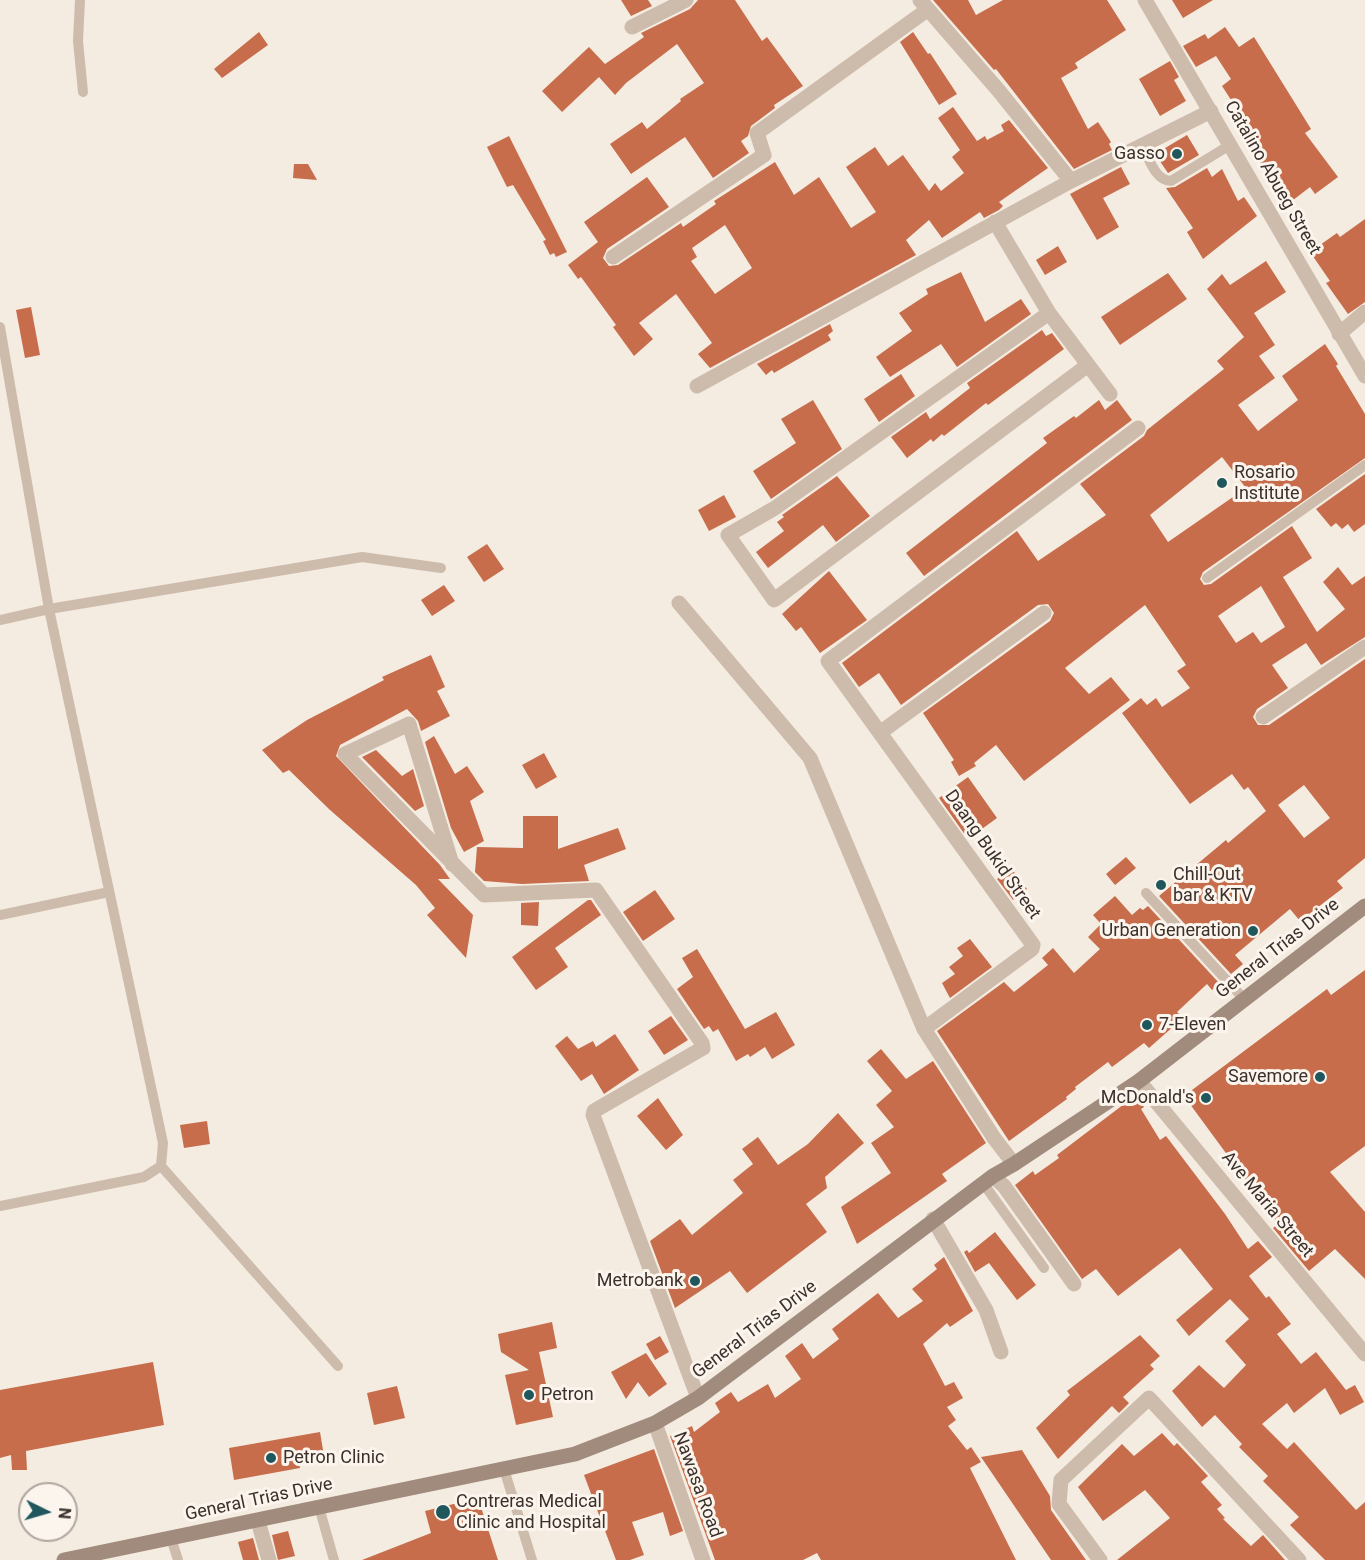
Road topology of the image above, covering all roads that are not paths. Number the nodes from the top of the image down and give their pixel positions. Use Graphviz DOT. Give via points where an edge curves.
graph roads {
  1 [pos="80,0"];
  2 [pos="686,0"];
  3 [pos="1145,0"];
  4 [pos="923,5"];
  5 [pos="632,27"];
  6 [pos="83,92"];
  7 [pos="1211,111"];
  8 [pos="1230,145"];
  9 [pos="1142,146"];
  10 [pos="1071,181"];
  11 [pos="995,222"];
  12 [pos="613,257"];
  13 [pos="1365,312"];
  14 [pos="1049,313"];
  15 [pos="0,327"];
  16 [pos="1339,334"];
  17 [pos="1088,365"];
  18 [pos="1365,376"];
  19 [pos="697,386"];
  20 [pos="1110,394"];
  21 [pos="1138,428"];
  22 [pos="1365,465"];
  23 [pos="441,568"];
  24 [pos="1207,578"];
  25 [pos="680,603"];
  26 [pos="49,609"];
  27 [pos="1044,614"];
  28 [pos="0,620"];
  29 [pos="1365,647"];
  30 [pos="1263,717"];
  31 [pos="881,732"];
  32 [pos="452,864"];
  33 [pos="110,892"];
  34 [pos="1146,893"];
  35 [pos="1365,906"];
  36 [pos="0,915"];
  37 [pos="1244,999"];
  38 [pos="924,1029"];
  39 [pos="1139,1081"];
  40 [pos="1014,1164"];
  41 [pos="160,1166"];
  42 [pos="988,1179"];
  43 [pos="0,1206"];
  44 [pos="933,1219"];
  45 [pos="1044,1268"];
  46 [pos="1074,1284"];
  47 [pos="1001,1352"];
  48 [pos="1365,1354"];
  49 [pos="338,1366"];
  50 [pos="698,1398"];
  51 [pos="655,1423"];
  52 [pos="504,1469"];
  53 [pos="319,1507"];
  54 [pos="258,1521"];
  55 [pos="171,1538"];
  56 [pos="64,1560"];
  57 [pos="178,1560"];
  58 [pos="269,1560"];
  59 [pos="334,1560"];
  60 [pos="532,1560"];
  61 [pos="703,1560"];
  62 [pos="1100,1560"];
  63 [pos="1299,1560"];
  1 -- 6 [label="lane" via="78,41"];
  2 -- 5 [label="street"];
  3 -- 7 [label="street, Catalino Abueg Street"];
  4 -- 10 [label="street"];
  4 -- 12 [label="street" via="757,133 764,155"];
  7 -- 8 [label="street, Catalino Abueg Street"];
  7 -- 9 [label="street"];
  8 -- 9 [label="lane" via="1171,181 1159,177"];
  8 -- 16 [label="street, Catalino Abueg Street"];
  9 -- 10 [label="street"];
  10 -- 11 [label="street"];
  11 -- 14 [label="street"];
  11 -- 19 [label="street"];
  13 -- 16 [label="street"];
  14 -- 17 [label="street"];
  14 -- 17 [label="street" via="775,508 728,535 774,600"];
  15 -- 26 [label="lane"];
  16 -- 18 [label="street, Catalino Abueg Street"];
  17 -- 20 [label="street"];
  21 -- 31 [label="street, Daang Bukid Street" via="828,661"];
  22 -- 24 [label="lane"];
  23 -- 26 [label="lane" via="363,557"];
  25 -- 38 [label="street" via="810,758"];
  26 -- 28 [label="lane"];
  26 -- 33 [label="lane"];
  27 -- 31 [label="street"];
  29 -- 30 [label="street"];
  31 -- 38 [label="street, Daang Bukid Street" via="1033,945"];
  32 -- 32 [label="street" via="409,724 345,754 370,779"];
  32 -- 50 [label="street" via="484,895 596,890 703,1045 593,1115"];
  33 -- 36 [label="lane"];
  33 -- 41 [label="lane" via="163,1143"];
  34 -- 37 [label="lane"];
  35 -- 37 [label="main road, General Trias Drive"];
  37 -- 39 [label="main road, General Trias Drive"];
  38 -- 40 [label="street"];
  39 -- 40 [label="main road, General Trias Drive"];
  39 -- 48 [label="street, Ave Maria Street"];
  40 -- 42 [label="main road, General Trias Drive"];
  41 -- 43 [label="lane" via="144,1177"];
  41 -- 49 [label="lane"];
  42 -- 44 [label="main road, General Trias Drive"];
  42 -- 45 [label="lane"];
  42 -- 46 [label="street" via="1004,1186"];
  44 -- 47 [label="street" via="986,1310"];
  44 -- 50 [label="main road, General Trias Drive"];
  50 -- 51 [label="main road, General Trias Drive"];
  51 -- 52 [label="main road, General Trias Drive" via="575,1455"];
  51 -- 61 [label="street, Nawasa Road"];
  52 -- 53 [label="main road, General Trias Drive"];
  52 -- 60 [label="lane"];
  53 -- 54 [label="main road, General Trias Drive"];
  53 -- 59 [label="lane"];
  54 -- 55 [label="main road, General Trias Drive"];
  54 -- 58 [label="street"];
  55 -- 56 [label="main road, General Trias Drive"];
  55 -- 57 [label="lane"];
  62 -- 63 [label="street" via="1059,1504 1061,1480 1149,1398"];
}
